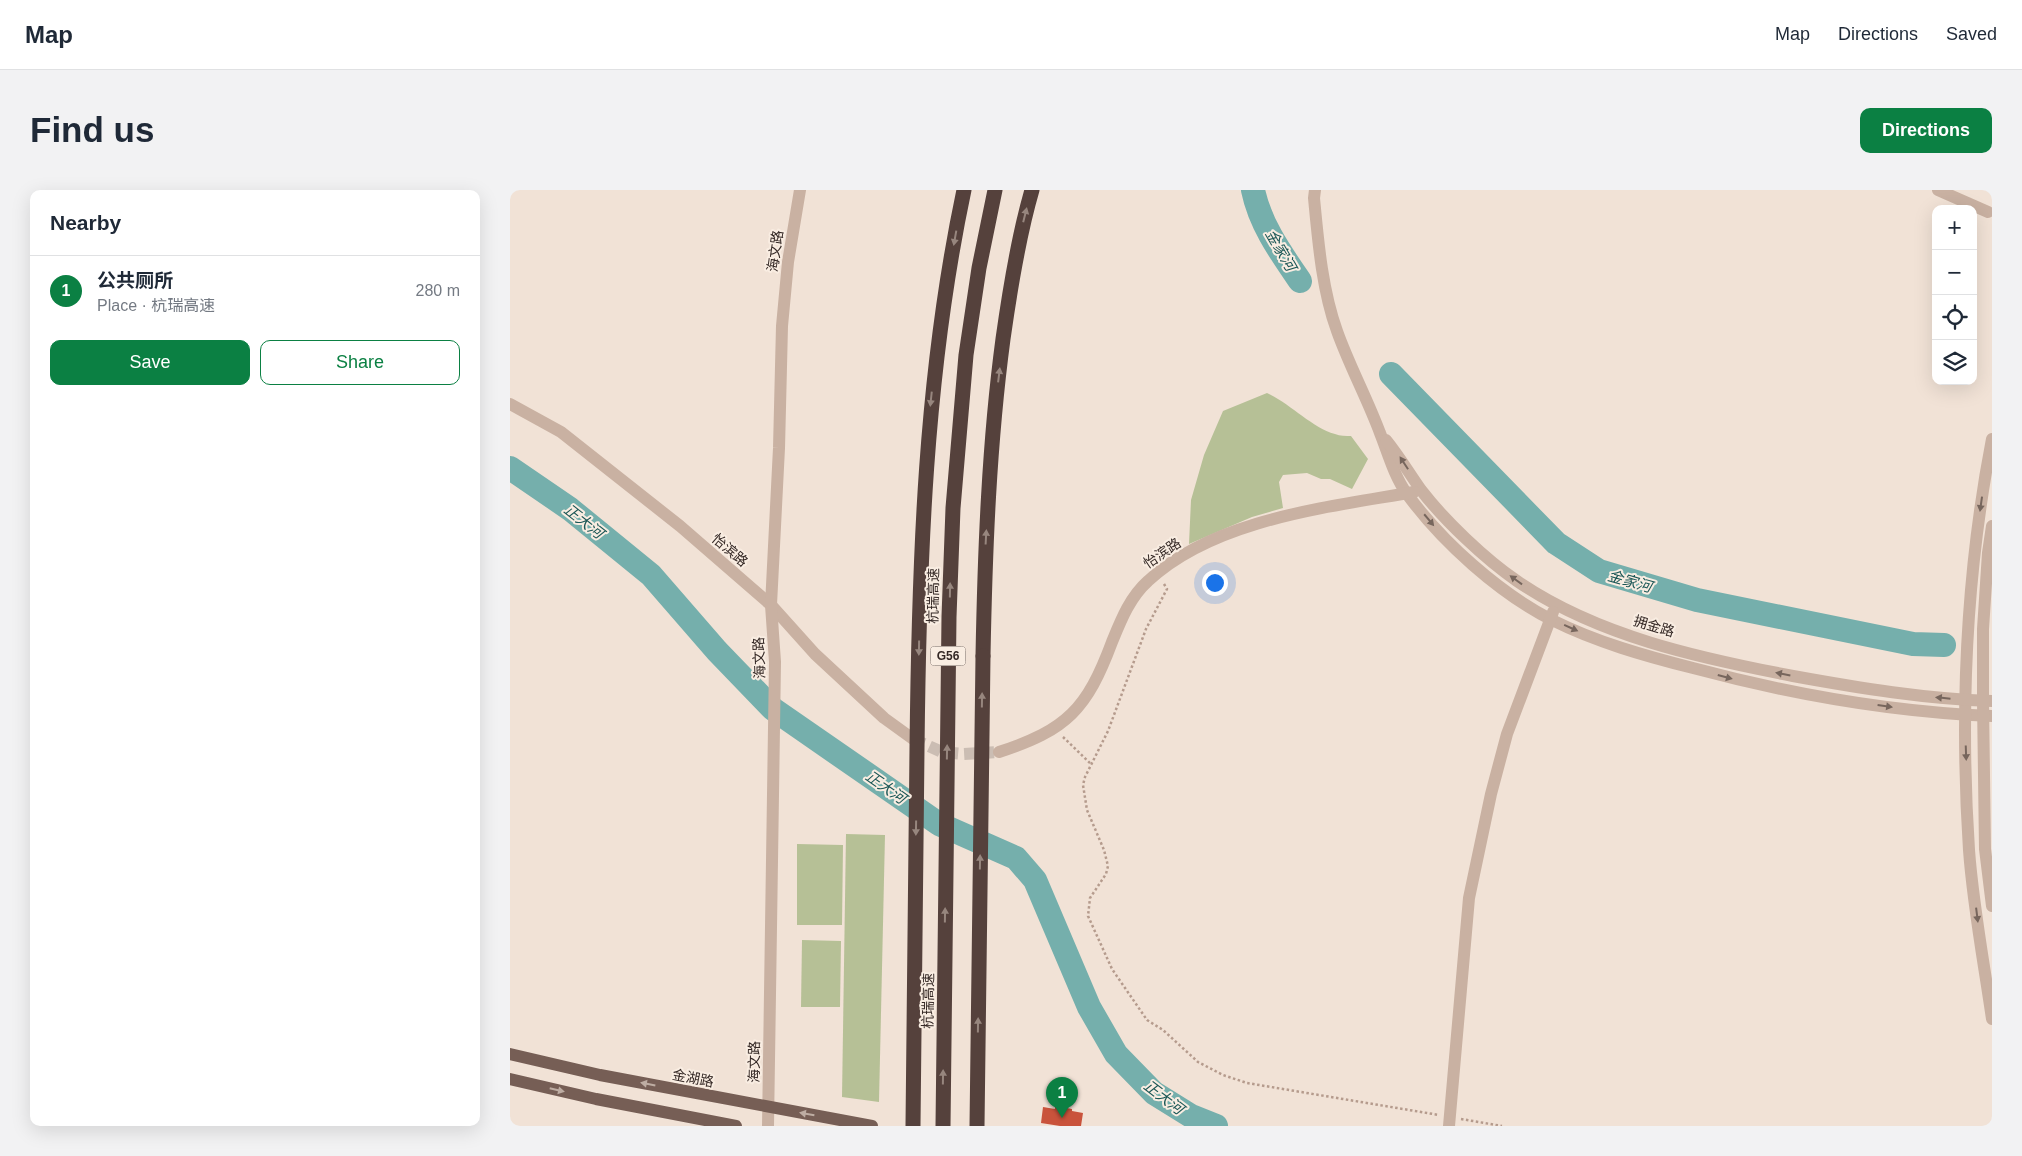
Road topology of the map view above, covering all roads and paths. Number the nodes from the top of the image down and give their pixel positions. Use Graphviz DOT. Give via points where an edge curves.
graph roads {
  1 [pos="800,190"];
  2 [pos="964,190"];
  3 [pos="994,190"];
  4 [pos="1032,190"];
  5 [pos="1315,190"];
  6 [pos="1938,190"];
  7 [pos="1988,212"];
  8 [pos="510,404"];
  9 [pos="1380,432"];
  10 [pos="1992,438"];
  11 [pos="1422,490"];
  12 [pos="1406,493"];
  13 [pos="1992,526"];
  14 [pos="1156,574"];
  15 [pos="771,605"];
  16 [pos="1556,605"];
  17 [pos="1550,619"];
  18 [pos="1965,700"];
  19 [pos="1987,701"];
  20 [pos="1965,715"];
  21 [pos="1988,716"];
  22 [pos="1054,729"];
  23 [pos="913,739"];
  24 [pos="999,752"];
  25 [pos="1092,764"];
  26 [pos="1992,906"];
  27 [pos="1992,1019"];
  28 [pos="510,1054"];
  29 [pos="510,1079"];
  30 [pos="768,1108"];
  31 [pos="1450,1122"];
  32 [pos="736,1126"];
  33 [pos="768,1126"];
  34 [pos="872,1126"];
  35 [pos="913,1126"];
  36 [pos="943,1126"];
  37 [pos="977,1126"];
  38 [pos="1502,1126"];
  1 -- 15 [label="street, 海文路" via="782,326"];
  2 -- 35 [label="highway, 杭瑞高速 / G56, one-way, bridge" via="938,342 923,507"];
  36 -- 3 [label="highway, 杭瑞高速 / G56, one-way, bridge" via="953,508 966,355"];
  37 -- 4 [label="highway, one-way, bridge" via="987,510 997,388 1013,274"];
  5 -- 9 [label="street" via="1320,260 1336,328"];
  6 -- 7 [label="street"];
  8 -- 15 [label="street, 怡滨路" via="561,432 680,526"];
  11 -- 9 [label="street, 拥金路, one-way"];
  9 -- 12 [label="street"];
  10 -- 18 [label="street, one-way" via="1974,551"];
  11 -- 12 [label="street, 怡滨路"];
  16 -- 11 [label="street, 拥金路, one-way" via="1516,580 1483,552"];
  12 -- 14 [label="street, 怡滨路" via="1297,512 1247,526 1175,560"];
  12 -- 17 [label="street, one-way" via="1444,537 1473,564 1507,592"];
  13 -- 19 [label="street" via="1983,628"];
  14 -- 22 [label="street, 怡滨路" via="1133,598 1121,618 1088,696"];
  14 -- 25 [label="path" via="1167,589 1146,629 1108,731"];
  15 -- 23 [label="street, 怡滨路" via="822,661 884,718"];
  15 -- 30 [label="street, 海文路" via="775,662"];
  16 -- 17 [label="street"];
  18 -- 16 [label="street, 拥金路, one-way" via="1836,684 1744,666 1601,625"];
  17 -- 20 [label="street, one-way" via="1596,639 1659,660 1741,681 1833,699"];
  17 -- 31 [label="street" via="1507,734 1468,898"];
  18 -- 19 [label="street, 拥金路"];
  18 -- 20 [label="street"];
  19 -- 21 [label="street"];
  20 -- 21 [label="street"];
  20 -- 27 [label="street, one-way" via="1969,850"];
  21 -- 26 [label="street" via="1985,849"];
  22 -- 24 [label="street, 怡滨路"];
  22 -- 25 [label="path"];
  25 -- 31 [label="path" via="1083,785 1088,810 1108,866 1090,898 1088,916 1112,969 1147,1020 1198,1062 1246,1083"];
  30 -- 28 [label="main road, 金湖路, one-way" via="600,1076"];
  29 -- 32 [label="main road, one-way"];
  30 -- 33 [label="street, 海文路"];
  34 -- 30 [label="main road, 金湖路, one-way"];
  31 -- 38 [label="path"];
}
